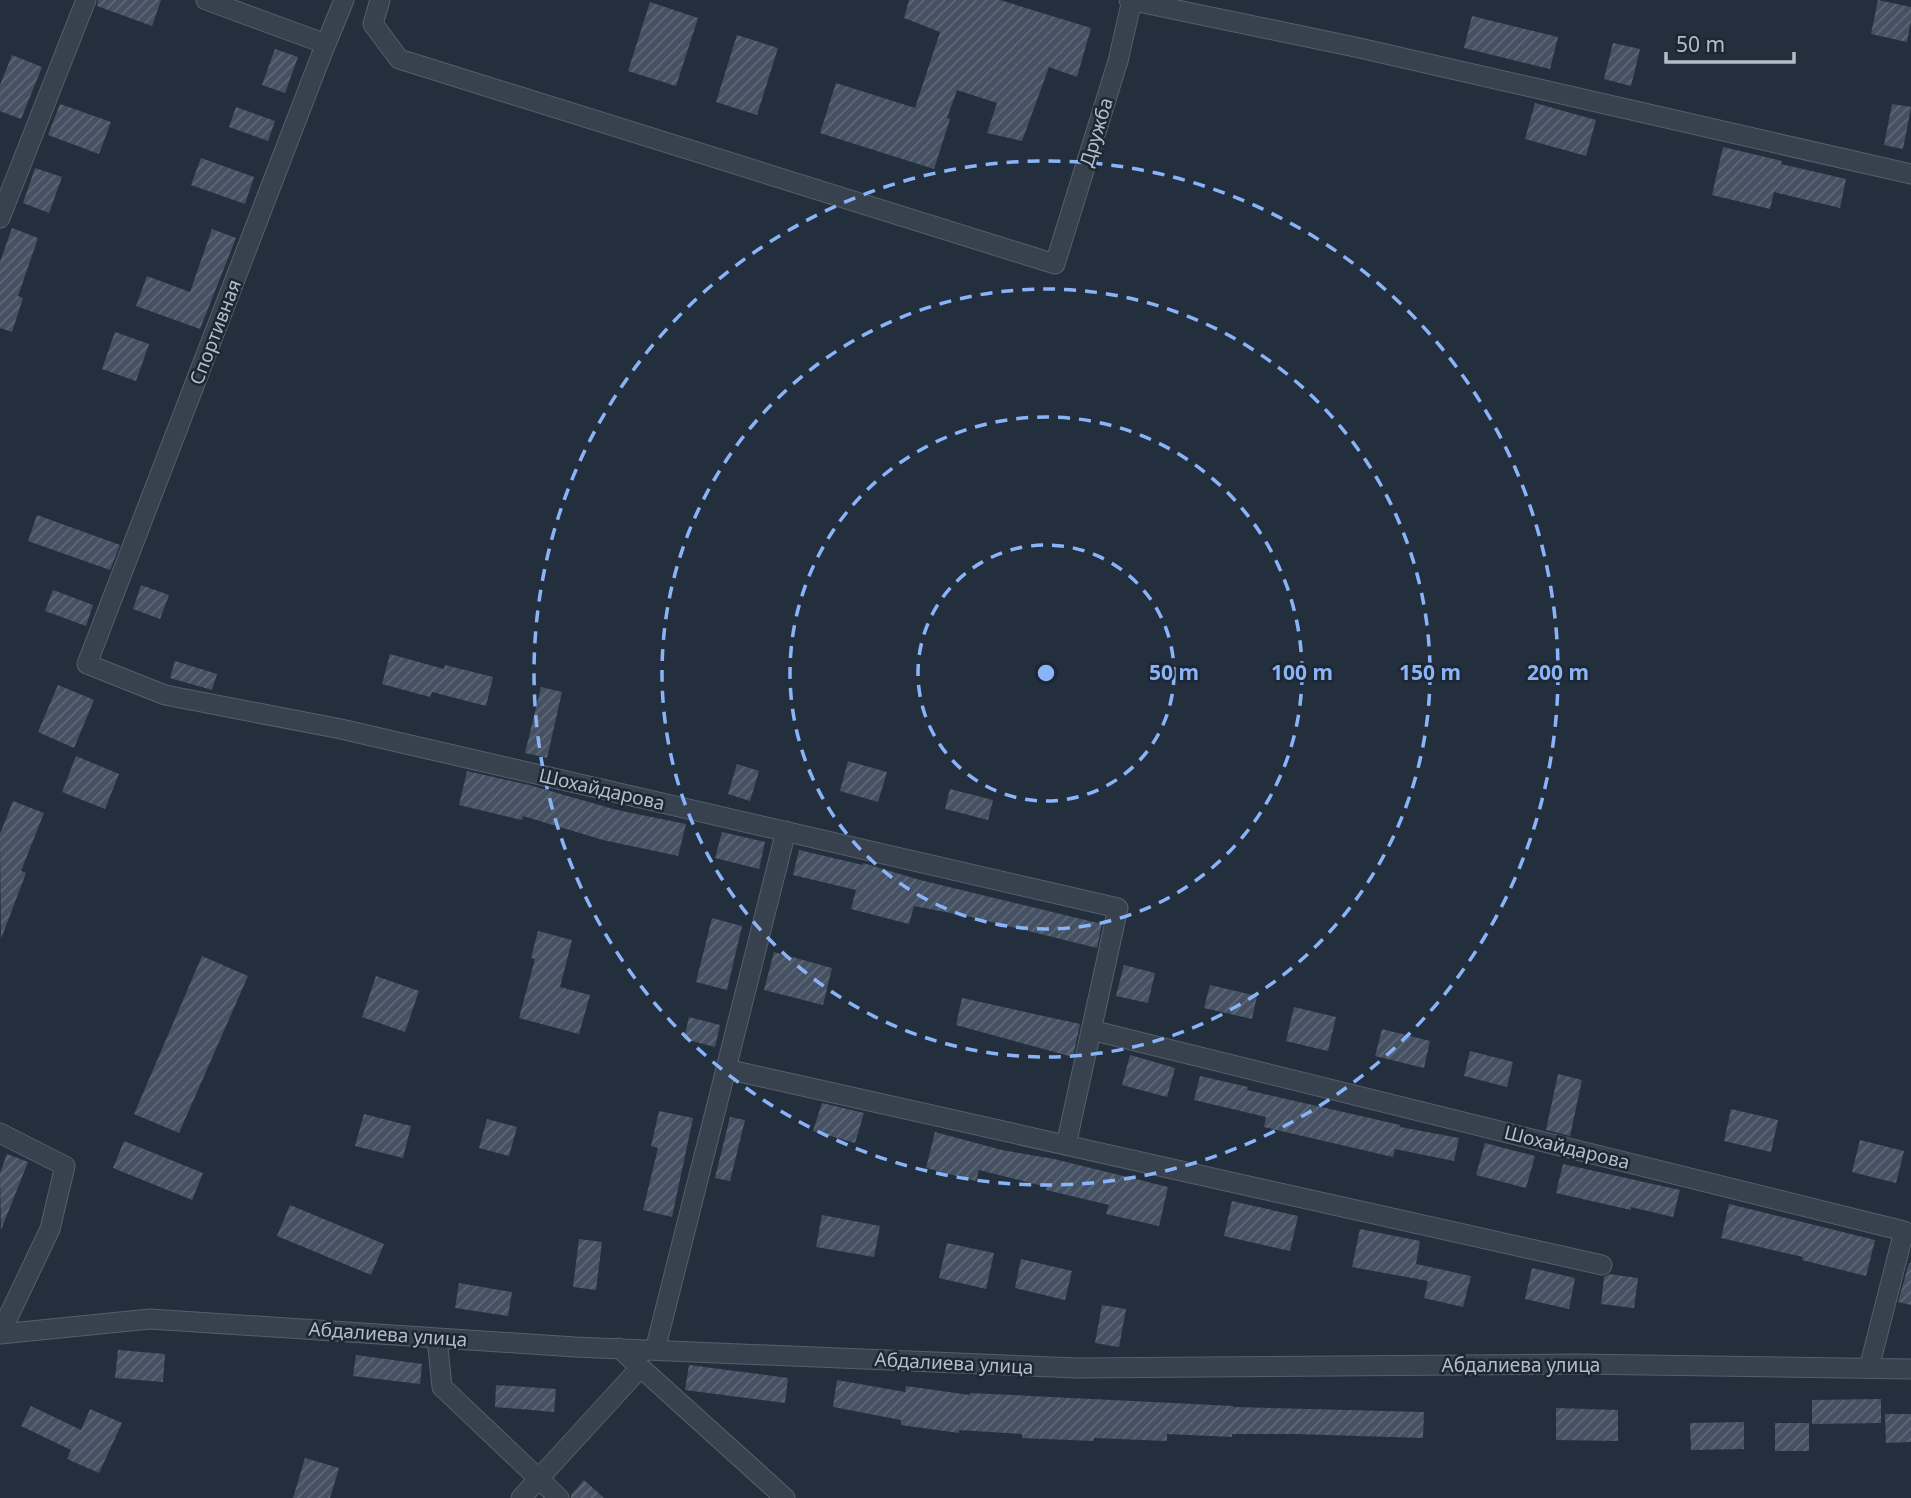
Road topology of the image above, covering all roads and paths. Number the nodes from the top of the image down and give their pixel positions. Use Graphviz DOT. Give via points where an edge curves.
graph roads {
  1 [pos="86,0"];
  2 [pos="206,0"];
  3 [pos="344,0"];
  4 [pos="380,0"];
  5 [pos="1131,0"];
  6 [pos="326,44"];
  7 [pos="1911,174"];
  8 [pos="0,218"];
  9 [pos="87,664"];
  10 [pos="786,831"];
  11 [pos="1091,1030"];
  12 [pos="726,1069"];
  13 [pos="0,1133"];
  14 [pos="1066,1145"];
  15 [pos="1601,1265"];
  16 [pos="1,1333"];
  17 [pos="437,1338"];
  18 [pos="619,1348"];
  19 [pos="655,1350"];
  20 [pos="640,1367"];
  21 [pos="1869,1368"];
  22 [pos="1911,1369"];
  23 [pos="538,1478"];
  24 [pos="521,1498"];
  25 [pos="559,1498"];
  26 [pos="785,1498"];
  1 -- 8 [label="street"];
  2 -- 6 [label="street"];
  3 -- 6 [label="street, Спортивная"];
  4 -- 5 [label="street, Дружба" via="373,24 399,59 1055,264 1118,61"];
  5 -- 7 [label="street"];
  6 -- 9 [label="street, Спортивная"];
  9 -- 10 [label="street, Шохайдарова" via="165,695 341,729"];
  10 -- 11 [label="street, Шохайдарова" via="1118,908"];
  10 -- 12 [label="street"];
  11 -- 14 [label="street"];
  11 -- 21 [label="street, Шохайдарова" via="1904,1231"];
  12 -- 14 [label="street"];
  12 -- 19 [label="street"];
  13 -- 16 [label="street" via="65,1166 50,1229"];
  14 -- 15 [label="street"];
  16 -- 17 [label="street, Абдалиева улица" via="150,1319"];
  17 -- 18 [label="street, Абдалиева улица"];
  17 -- 23 [label="street" via="442,1387"];
  18 -- 19 [label="street, Абдалиева улица"];
  18 -- 20 [label="street"];
  19 -- 21 [label="street, Абдалиева улица" via="1076,1368 1577,1364"];
  20 -- 23 [label="street"];
  20 -- 26 [label="street"];
  21 -- 22 [label="street, Абдалиева улица"];
  23 -- 24 [label="street"];
  23 -- 25 [label="street"];
}
